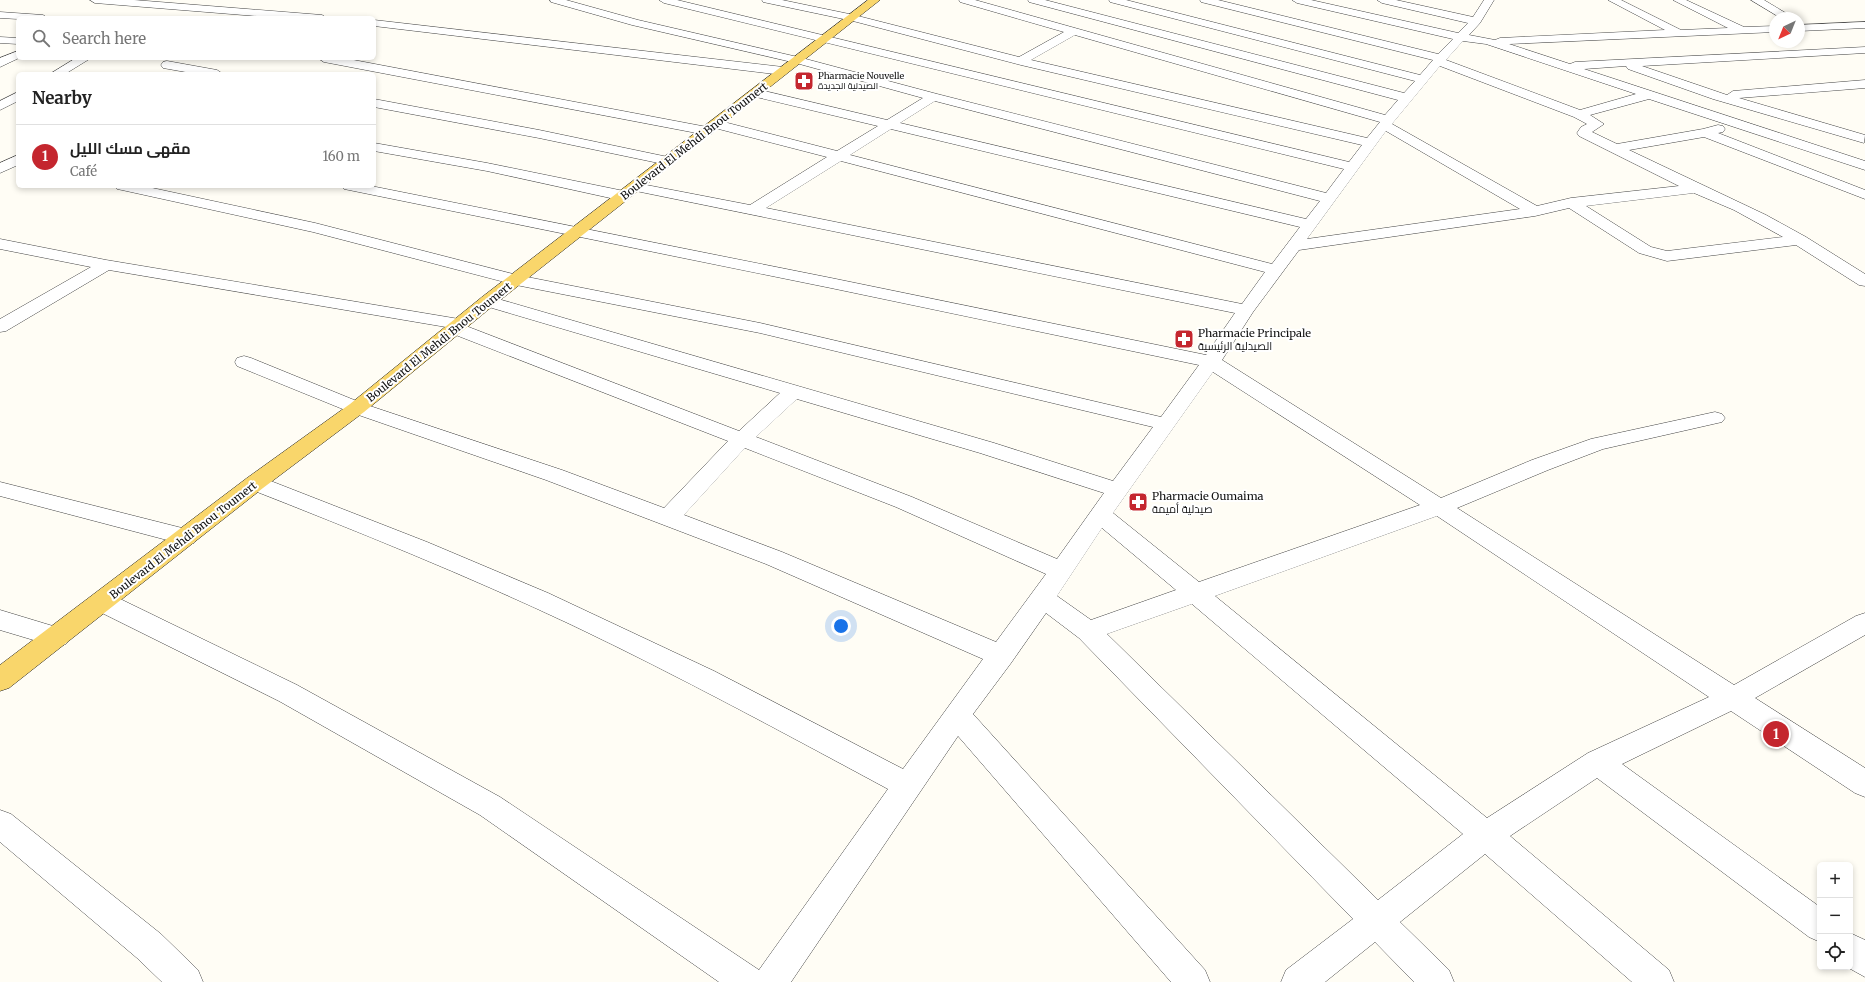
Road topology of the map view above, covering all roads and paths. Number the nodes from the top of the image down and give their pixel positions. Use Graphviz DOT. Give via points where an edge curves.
graph roads {
  1 [pos="95,0"];
  2 [pos="555,0"];
  3 [pos="664,0"];
  4 [pos="767,0"];
  5 [pos="875,0"];
  6 [pos="964,0"];
  7 [pos="1033,0"];
  8 [pos="1114,0"];
  9 [pos="1205,0"];
  10 [pos="1297,0"];
  11 [pos="1382,0"];
  12 [pos="1489,0"];
  13 [pos="1613,0"];
  14 [pos="1678,0"];
  15 [pos="1756,0"];
  16 [pos="263,4"];
  17 [pos="251,11"];
  18 [pos="1778,12"];
  19 [pos="0,15"];
  20 [pos="16,16"];
  21 [pos="243,16"];
  22 [pos="302,16"];
  23 [pos="854,18"];
  24 [pos="1476,21"];
  25 [pos="376,23"];
  26 [pos="1865,25"];
  27 [pos="1805,26"];
  28 [pos="1769,29"];
  29 [pos="1743,30"];
  30 [pos="1074,31"];
  31 [pos="1680,33"];
  32 [pos="1460,37"];
  33 [pos="826,39"];
  34 [pos="0,40"];
  35 [pos="16,41"];
  36 [pos="1488,41"];
  37 [pos="1865,50"];
  38 [pos="16,55"];
  39 [pos="81,60"];
  40 [pos="175,60"];
  41 [pos="335,60"];
  42 [pos="798,60"];
  43 [pos="1439,60"];
  44 [pos="1021,61"];
  45 [pos="0,63"];
  46 [pos="1624,63"];
  47 [pos="1564,67"];
  48 [pos="783,71"];
  49 [pos="60,72"];
  50 [pos="199,72"];
  51 [pos="1423,78"];
  52 [pos="1865,84"];
  53 [pos="756,93"];
  54 [pos="1648,95"];
  55 [pos="1717,96"];
  56 [pos="16,97"];
  57 [pos="933,97"];
  58 [pos="1407,98"];
  59 [pos="1667,102"];
  60 [pos="376,103"];
  61 [pos="0,106"];
  62 [pos="1579,114"];
  63 [pos="1387,123"];
  64 [pos="891,124"];
  65 [pos="1734,124"];
  66 [pos="711,128"];
  67 [pos="1705,133"];
  68 [pos="1864,139"];
  69 [pos="1371,143"];
  70 [pos="376,147"];
  71 [pos="1616,148"];
  72 [pos="839,157"];
  73 [pos="13,160"];
  74 [pos="668,161"];
  75 [pos="1865,166"];
  76 [pos="1353,167"];
  77 [pos="0,169"];
  78 [pos="131,188"];
  79 [pos="359,188"];
  80 [pos="1696,188"];
  81 [pos="630,191"];
  82 [pos="1865,195"];
  83 [pos="1328,198"];
  84 [pos="1571,203"];
  85 [pos="751,211"];
  86 [pos="1535,211"];
  87 [pos="1309,224"];
  88 [pos="578,232"];
  89 [pos="1800,240"];
  90 [pos="0,244"];
  91 [pos="1293,246"];
  92 [pos="106,265"];
  93 [pos="1276,270"];
  94 [pos="516,280"];
  95 [pos="1865,281"];
  96 [pos="488,301"];
  97 [pos="1246,310"];
  98 [pos="457,326"];
  99 [pos="0,327"];
  100 [pos="244,362"];
  101 [pos="1211,362"];
  102 [pos="793,392"];
  103 [pos="357,408"];
  104 [pos="1715,418"];
  105 [pos="1165,424"];
  106 [pos="742,439"];
  107 [pos="255,483"];
  108 [pos="0,489"];
  109 [pos="1118,490"];
  110 [pos="1439,507"];
  111 [pos="1100,514"];
  112 [pos="668,518"];
  113 [pos="186,537"];
  114 [pos="1061,571"];
  115 [pos="1197,594"];
  116 [pos="1043,598"];
  117 [pos="103,602"];
  118 [pos="0,620"];
  119 [pos="1865,623"];
  120 [pos="1088,631"];
  121 [pos="57,637"];
  122 [pos="1002,656"];
  123 [pos="0,680"];
  124 [pos="1733,698"];
  125 [pos="957,716"];
  126 [pos="1598,762"];
  127 [pos="1865,784"];
  128 [pos="909,786"];
  129 [pos="0,824"];
  130 [pos="1486,835"];
  131 [pos="1375,921"];
  132 [pos="1817,924"];
  133 [pos="1853,951"];
  134 [pos="1865,960"];
  135 [pos="186,982"];
  136 [pos="748,982"];
  137 [pos="771,982"];
  138 [pos="1193,982"];
  139 [pos="1298,982"];
  140 [pos="1437,982"];
  141 [pos="1657,982"];
  1 -- 17 [label="street"];
  2 -- 42 [label="street"];
  3 -- 33 [label="street"];
  4 -- 23 [label="street"];
  5 -- 23 [label="main road, Boulevard El Mehdi Bnou Toumert"];
  6 -- 30 [label="street"];
  7 -- 58 [label="street"];
  8 -- 51 [label="street"];
  9 -- 43 [label="street"];
  10 -- 32 [label="street"];
  11 -- 24 [label="street"];
  12 -- 24 [label="street"];
  13 -- 31 [label="street"];
  14 -- 29 [label="street"];
  15 -- 18 [label="street"];
  16 -- 17 [label="street"];
  17 -- 21 [label="street"];
  17 -- 22 [label="street"];
  19 -- 20 [label="street"];
  23 -- 33 [label="main road, Boulevard El Mehdi Bnou Toumert"];
  23 -- 44 [label="street"];
  24 -- 32 [label="street"];
  25 -- 48 [label="street" via="538,40"];
  26 -- 27 [label="street"];
  28 -- 29 [label="street"];
  29 -- 31 [label="street"];
  30 -- 44 [label="street"];
  30 -- 63 [label="street"];
  31 -- 36 [label="street"];
  32 -- 36 [label="street"];
  32 -- 43 [label="street"];
  33 -- 42 [label="main road, Boulevard El Mehdi Bnou Toumert"];
  33 -- 76 [label="street"];
  34 -- 35 [label="street"];
  36 -- 47 [label="street"];
  37 -- 46 [label="street"];
  38 -- 45 [label="street"];
  39 -- 49 [label="street"];
  40 -- 50 [label="street" via="162,68"];
  41 -- 66 [label="street"];
  42 -- 48 [label="main road, Boulevard El Mehdi Bnou Toumert"];
  42 -- 57 [label="street"];
  43 -- 51 [label="street"];
  43 -- 62 [label="street"];
  44 -- 69 [label="street"];
  46 -- 47 [label="street"];
  46 -- 55 [label="street"];
  47 -- 54 [label="street"];
  48 -- 53 [label="main road, Boulevard El Mehdi Bnou Toumert"];
  51 -- 58 [label="street"];
  52 -- 55 [label="street"];
  53 -- 64 [label="street"];
  53 -- 66 [label="main road, Boulevard El Mehdi Bnou Toumert"];
  54 -- 59 [label="street"];
  54 -- 62 [label="street"];
  55 -- 59 [label="street"];
  55 -- 68 [label="street"];
  56 -- 61 [label="street"];
  57 -- 64 [label="street"];
  57 -- 83 [label="street"];
  58 -- 63 [label="street"];
  59 -- 65 [label="street"];
  60 -- 74 [label="street"];
  62 -- 71 [label="street" via="1597,124 1584,133"];
  63 -- 69 [label="street"];
  63 -- 86 [label="street"];
  64 -- 72 [label="street"];
  64 -- 87 [label="street"];
  65 -- 67 [label="street"];
  65 -- 75 [label="street"];
  66 -- 72 [label="street"];
  66 -- 74 [label="main road, Boulevard El Mehdi Bnou Toumert"];
  67 -- 71 [label="street"];
  67 -- 82 [label="street"];
  69 -- 76 [label="street"];
  70 -- 81 [label="street"];
  71 -- 80 [label="street"];
  72 -- 85 [label="street"];
  72 -- 93 [label="street"];
  73 -- 77 [label="street"];
  74 -- 81 [label="main road, Boulevard El Mehdi Bnou Toumert"];
  76 -- 83 [label="street"];
  78 -- 94 [label="street" via="315,228"];
  79 -- 88 [label="street"];
  80 -- 84 [label="street"];
  80 -- 89 [label="street" via="1713,194"];
  81 -- 85 [label="street"];
  81 -- 88 [label="main road, Boulevard El Mehdi Bnou Toumert"];
  83 -- 87 [label="street"];
  84 -- 86 [label="street"];
  84 -- 89 [label="street" via="1645,250 1667,256"];
  85 -- 97 [label="street"];
  86 -- 91 [label="street"];
  87 -- 91 [label="street"];
  88 -- 94 [label="main road, Boulevard El Mehdi Bnou Toumert"];
  88 -- 101 [label="street"];
  89 -- 95 [label="street"];
  90 -- 92 [label="street"];
  91 -- 93 [label="street"];
  92 -- 98 [label="street"];
  92 -- 99 [label="street"];
  93 -- 97 [label="street"];
  94 -- 96 [label="main road, Boulevard El Mehdi Bnou Toumert"];
  94 -- 105 [label="street" via="760,328"];
  96 -- 98 [label="main road, Boulevard El Mehdi Bnou Toumert"];
  96 -- 102 [label="street"];
  97 -- 101 [label="street"];
  98 -- 103 [label="main road, Boulevard El Mehdi Bnou Toumert"];
  98 -- 106 [label="street"];
  100 -- 103 [label="street"];
  101 -- 105 [label="street"];
  101 -- 110 [label="street"];
  102 -- 106 [label="street"];
  102 -- 109 [label="street" via="987,448"];
  103 -- 107 [label="main road, Boulevard El Mehdi Bnou Toumert"];
  103 -- 112 [label="street" via="554,475"];
  104 -- 110 [label="street" via="1598,444"];
  105 -- 109 [label="street"];
  106 -- 112 [label="street"];
  106 -- 114 [label="street" via="904,502"];
  107 -- 113 [label="main road, Boulevard El Mehdi Bnou Toumert"];
  107 -- 128 [label="street" via="400,539 579,617 716,683"];
  108 -- 113 [label="street"];
  109 -- 111 [label="street"];
  110 -- 115 [label="street"];
  110 -- 124 [label="street"];
  111 -- 114 [label="street"];
  111 -- 115 [label="street"];
  112 -- 122 [label="street" via="774,558"];
  113 -- 117 [label="main road, Boulevard El Mehdi Bnou Toumert"];
  114 -- 116 [label="street"];
  115 -- 120 [label="street"];
  115 -- 130 [label="street"];
  116 -- 120 [label="street"];
  116 -- 122 [label="street"];
  117 -- 121 [label="main road, Boulevard El Mehdi Bnou Toumert"];
  117 -- 136 [label="street" via="288,693 490,806"];
  118 -- 121 [label="street"];
  119 -- 124 [label="street"];
  120 -- 131 [label="street"];
  121 -- 123 [label="main road, Boulevard El Mehdi Bnou Toumert"];
  122 -- 125 [label="street"];
  124 -- 126 [label="street"];
  124 -- 127 [label="street"];
  125 -- 128 [label="street"];
  125 -- 138 [label="street"];
  126 -- 130 [label="street"];
  126 -- 132 [label="street"];
  128 -- 137 [label="street"];
  129 -- 135 [label="street" via="149,946"];
  130 -- 131 [label="street"];
  130 -- 141 [label="street"];
  131 -- 139 [label="street"];
  131 -- 140 [label="street"];
  133 -- 134 [label="street"];
}
